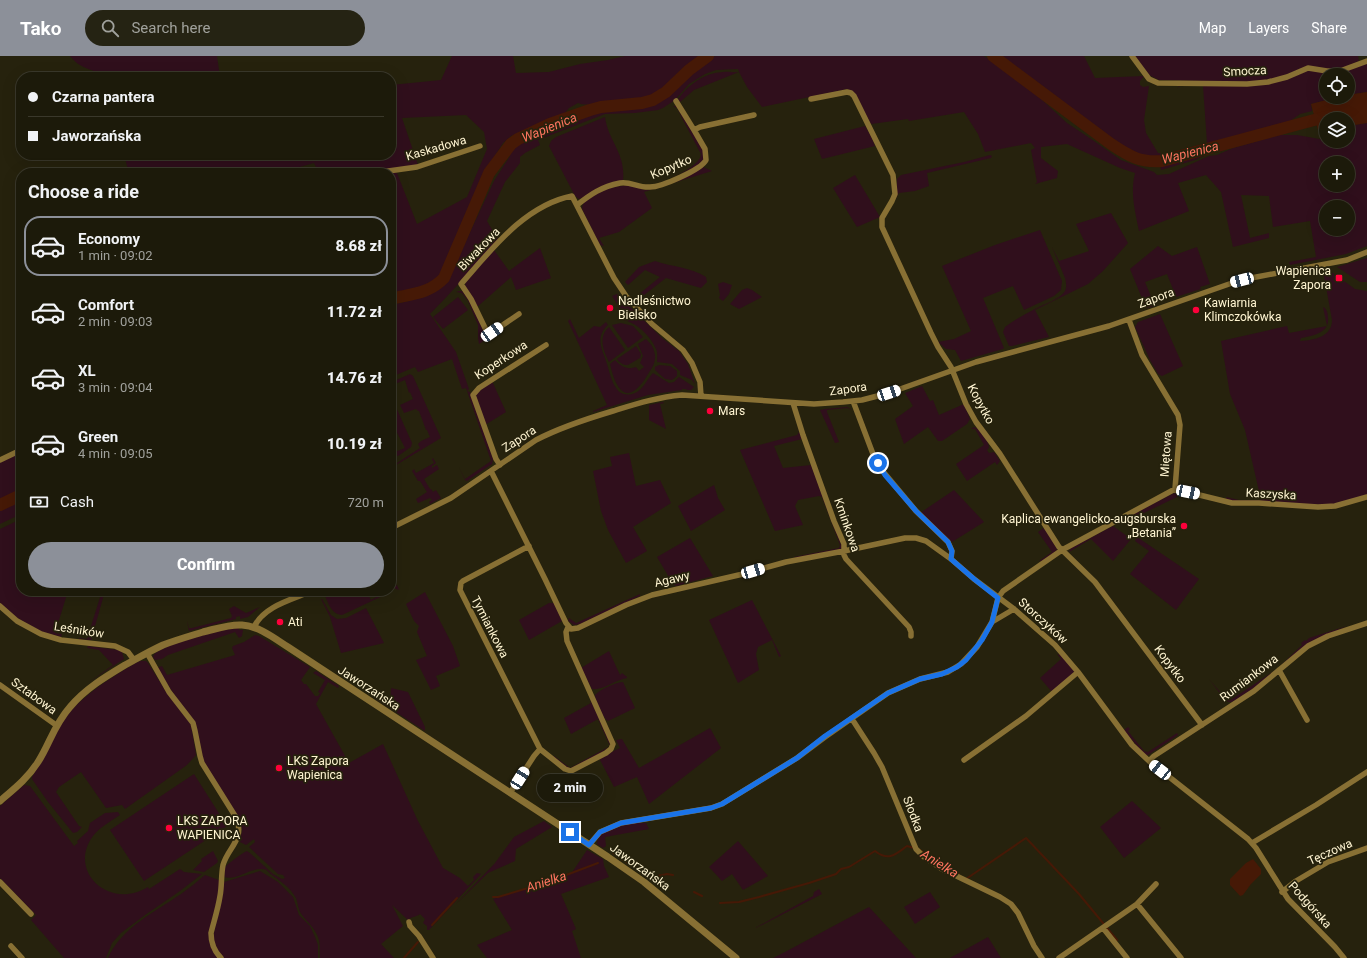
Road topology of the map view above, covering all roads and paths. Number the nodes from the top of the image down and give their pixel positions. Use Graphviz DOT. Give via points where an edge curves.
graph roads {
  1 [pos="1132,56"];
  2 [pos="1367,61"];
  3 [pos="811,99"];
  4 [pos="676,101"];
  5 [pos="754,115"];
  6 [pos="694,130"];
  7 [pos="480,146"];
  8 [pos="396,170"];
  9 [pos="577,205"];
  10 [pos="1367,252"];
  11 [pos="519,314"];
  12 [pos="1129,320"];
  13 [pos="546,345"];
  14 [pos="953,369"];
  15 [pos="701,396"];
  16 [pos="853,401"];
  17 [pos="793,403"];
  18 [pos="16,452"];
  19 [pos="0,460"];
  20 [pos="500,465"];
  21 [pos="491,471"];
  22 [pos="1175,489"];
  23 [pos="1367,497"];
  24 [pos="396,526"];
  25 [pos="529,546"];
  26 [pos="1062,550"];
  27 [pos="844,552"];
  28 [pos="951,559"];
  29 [pos="300,596"];
  30 [pos="998,598"];
  31 [pos="0,606"];
  32 [pos="1014,609"];
  33 [pos="992,622"];
  34 [pos="1367,622"];
  35 [pos="254,627"];
  36 [pos="568,627"];
  37 [pos="911,636"];
  38 [pos="147,653"];
  39 [pos="134,660"];
  40 [pos="1279,670"];
  41 [pos="1078,672"];
  42 [pos="0,685"];
  43 [pos="852,719"];
  44 [pos="1307,720"];
  45 [pos="56,725"];
  46 [pos="1202,725"];
  47 [pos="540,750"];
  48 [pos="964,760"];
  49 [pos="1149,761"];
  50 [pos="1367,772"];
  51 [pos="510,793"];
  52 [pos="0,801"];
  53 [pos="1214,812"];
  54 [pos="1252,843"];
  55 [pos="589,845"];
  56 [pos="1367,848"];
  57 [pos="0,882"];
  58 [pos="1156,884"];
  59 [pos="1282,892"];
  60 [pos="1137,904"];
  61 [pos="31,914"];
  62 [pos="409,922"];
  63 [pos="1103,928"];
  64 [pos="11,946"];
  65 [pos="22,958"];
  66 [pos="221,958"];
  67 [pos="433,958"];
  68 [pos="736,958"];
  69 [pos="1042,958"];
  70 [pos="1059,958"];
  71 [pos="1127,958"];
  72 [pos="1181,958"];
  73 [pos="1344,958"];
  1 -- 2 [label="street, Smocza" via="1149,79 1158,83 1268,82 1308,68 1340,71"];
  3 -- 14 [label="street, Kopytko" via="847,92 854,96 893,175 895,194 882,218 882,227 938,347"];
  4 -- 6 [label="street"];
  5 -- 6 [label="street"];
  6 -- 9 [label="street, Kopytko" via="706,155 705,162 700,166 654,187 624,183 603,188"];
  7 -- 8 [label="street, Kaskadowa" via="417,167"];
  9 -- 11 [label="street, Biwakowa" via="572,196 527,216 491,250 461,284 487,332 490,333"];
  9 -- 15 [label="street" via="614,278 626,296 652,324 683,350 692,363 699,379"];
  10 -- 12 [label="street, Zapora" via="1347,260 1232,283"];
  12 -- 14 [label="street, Zapora"];
  12 -- 22 [label="street, Miętowa" via="1142,355 1178,415 1180,425"];
  13 -- 20 [label="street, Koperkowa" via="479,388 474,395"];
  14 -- 16 [label="street, Zapora" via="889,393"];
  14 -- 26 [label="street, Kopytko" via="976,422 1000,454"];
  15 -- 17 [label="street, Zapora"];
  15 -- 20 [label="street, Zapora" via="682,395 654,399 577,422 536,440"];
  16 -- 17 [label="street, Zapora" via="827,404"];
  16 -- 28 [label="street" via="881,469 916,511 948,542 952,551"];
  17 -- 27 [label="street, Kminkowa" via="844,544"];
  18 -- 19 [label="street"];
  20 -- 21 [label="street, Zapora"];
  21 -- 24 [label="street, Zapora" via="445,502"];
  21 -- 25 [label="street"];
  22 -- 23 [label="street, Kaszyska" via="1232,503 1318,507 1335,506"];
  22 -- 26 [label="street, Miętowa"];
  25 -- 36 [label="street"];
  25 -- 47 [label="street, Tymiankowa" via="463,582 460,590"];
  26 -- 30 [label="street, Miętowa" via="1008,587"];
  26 -- 46 [label="street, Kopytko" via="1095,582"];
  27 -- 28 [label="street, Agawy" via="910,537 931,544"];
  27 -- 36 [label="street, Agawy" via="786,562 652,595 578,628"];
  27 -- 37 [label="street, Kminkowa" via="849,562 909,628"];
  28 -- 30 [label="street, Storczyków"];
  29 -- 35 [label="street" via="268,610"];
  30 -- 32 [label="street, Storczyków"];
  30 -- 33 [label="street"];
  31 -- 39 [label="street, Leśników" via="17,621 41,634 61,640 115,646 128,652"];
  32 -- 33 [label="street"];
  32 -- 41 [label="street, Storczyków" via="1048,637"];
  33 -- 43 [label="street" via="972,654 957,667 888,693"];
  34 -- 40 [label="street, Rumiankowa" via="1317,641"];
  35 -- 38 [label="street, Jaworzańska" via="222,627 171,642"];
  35 -- 51 [label="street, Jaworzańska"];
  36 -- 47 [label="street, Tymiankowa" via="567,641 613,746 570,771"];
  38 -- 39 [label="street, Jaworzańska"];
  38 -- 66 [label="street" via="168,692 192,723 202,763 239,826 237,842 224,861 219,904 211,933 214,948"];
  39 -- 45 [label="street, Jaworzańska" via="83,694"];
  40 -- 44 [label="street"];
  40 -- 46 [label="street, Rumiankowa" via="1254,691"];
  41 -- 48 [label="street" via="1036,709"];
  41 -- 49 [label="street, Storczyków" via="1132,744"];
  42 -- 45 [label="street, Sztabowa"];
  43 -- 55 [label="street" via="797,758 722,804 621,823 600,832"];
  43 -- 69 [label="street, Słodka" via="882,767 916,849 942,869 1000,896 1011,904"];
  45 -- 52 [label="street, Jaworzańska" via="34,769"];
  46 -- 49 [label="street, Rumiankowa"];
  47 -- 51 [label="street"];
  49 -- 53 [label="street, Storczyków"];
  50 -- 54 [label="street"];
  51 -- 55 [label="street, Jaworzańska"];
  53 -- 54 [label="street, Podgórska"];
  54 -- 59 [label="street, Podgórska"];
  55 -- 68 [label="street, Jaworzańska" via="644,882"];
  56 -- 59 [label="street, Tęczowa" via="1328,862"];
  57 -- 61 [label="street"];
  58 -- 60 [label="street"];
  59 -- 73 [label="street, Podgórska"];
  60 -- 63 [label="street"];
  60 -- 72 [label="street"];
  62 -- 67 [label="street"];
  63 -- 70 [label="street"];
  63 -- 71 [label="street"];
  64 -- 65 [label="street"];
}
